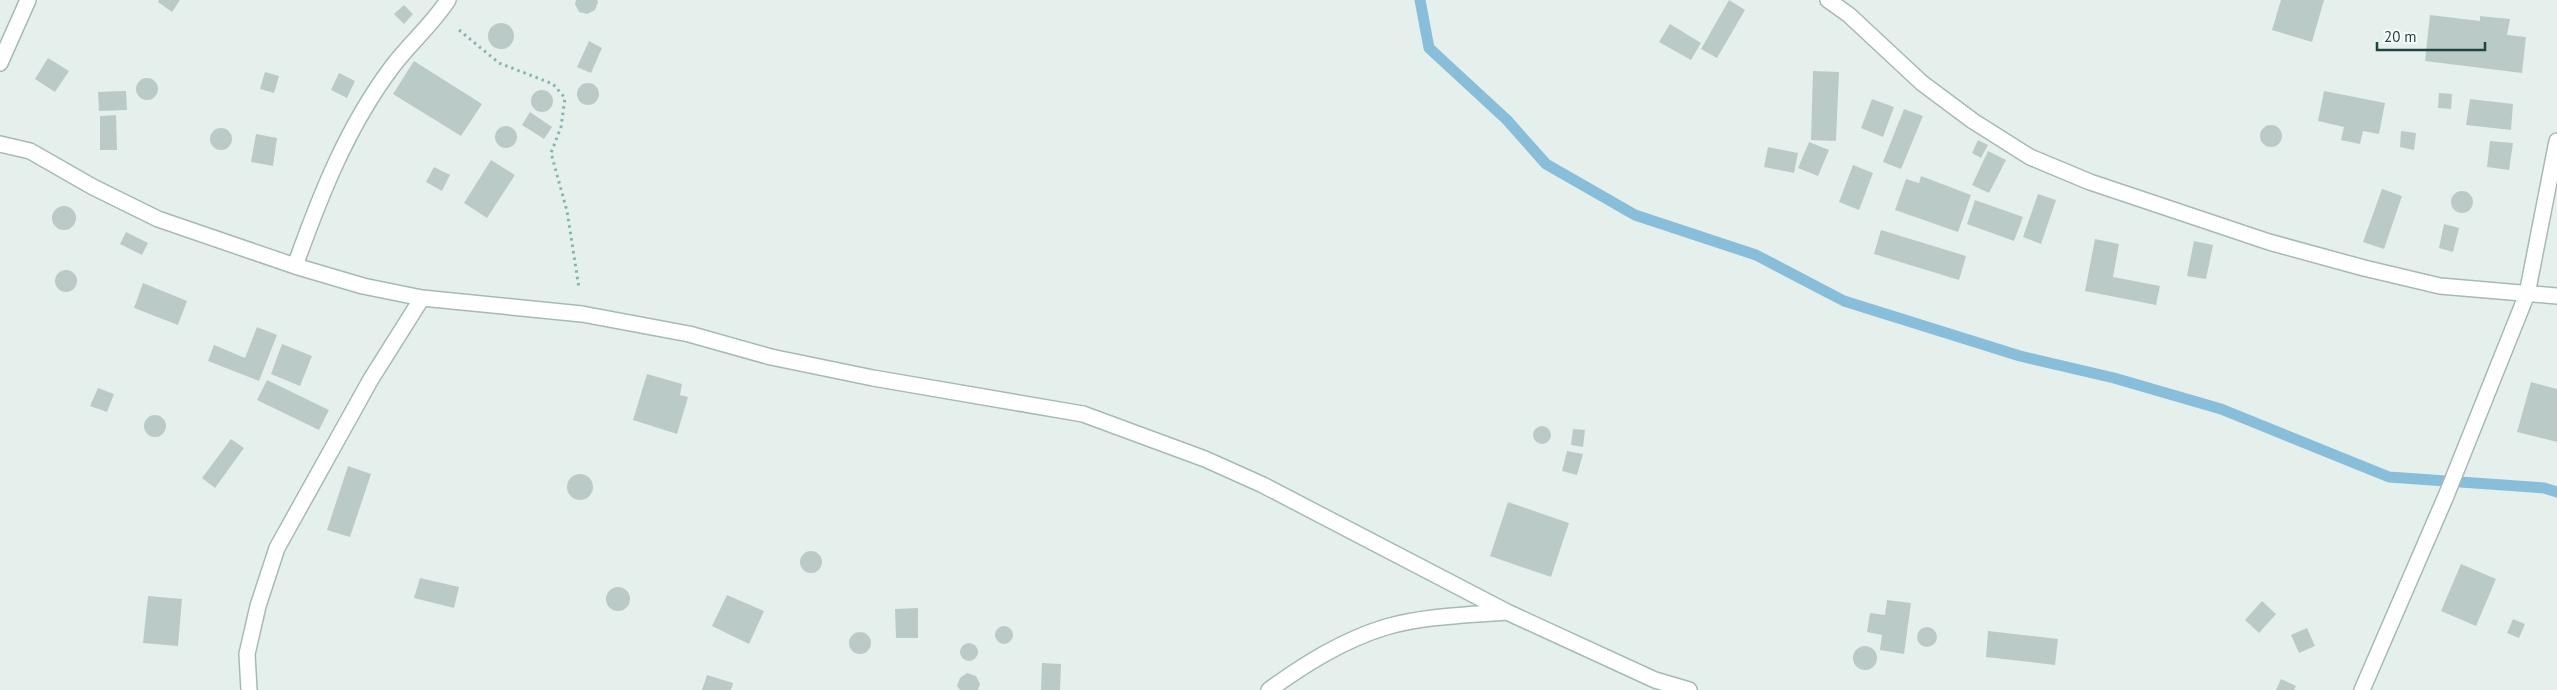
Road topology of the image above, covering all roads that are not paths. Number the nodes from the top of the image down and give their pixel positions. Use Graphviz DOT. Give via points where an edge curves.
graph roads {
  1 [pos="28,0"];
  2 [pos="448,0"];
  3 [pos="1828,0"];
  4 [pos="0,63"];
  5 [pos="2557,141"];
  6 [pos="0,144"];
  7 [pos="295,266"];
  8 [pos="2527,294"];
  9 [pos="2557,296"];
  10 [pos="422,298"];
  11 [pos="1507,612"];
  12 [pos="1651,685"];
  13 [pos="249,690"];
  14 [pos="1269,690"];
  15 [pos="1689,690"];
  16 [pos="2362,690"];
  1 -- 4 [label="street"];
  2 -- 7 [label="street" via="392,67 349,133 317,204"];
  3 -- 8 [label="street" via="1922,83 1973,121 2030,157 2090,182 2260,239 2364,268 2440,286"];
  5 -- 8 [label="street"];
  6 -- 7 [label="street" via="30,151 158,219"];
  7 -- 10 [label="street" via="363,286"];
  8 -- 9 [label="street"];
  8 -- 16 [label="street" via="2446,496"];
  10 -- 11 [label="street" via="582,314 689,334 771,357 1083,414 1205,459 1263,485"];
  10 -- 13 [label="street" via="371,379 277,548 247,654"];
  11 -- 12 [label="street"];
  11 -- 14 [label="street" via="1386,627 1335,648"];
  12 -- 15 [label="street"];
}
